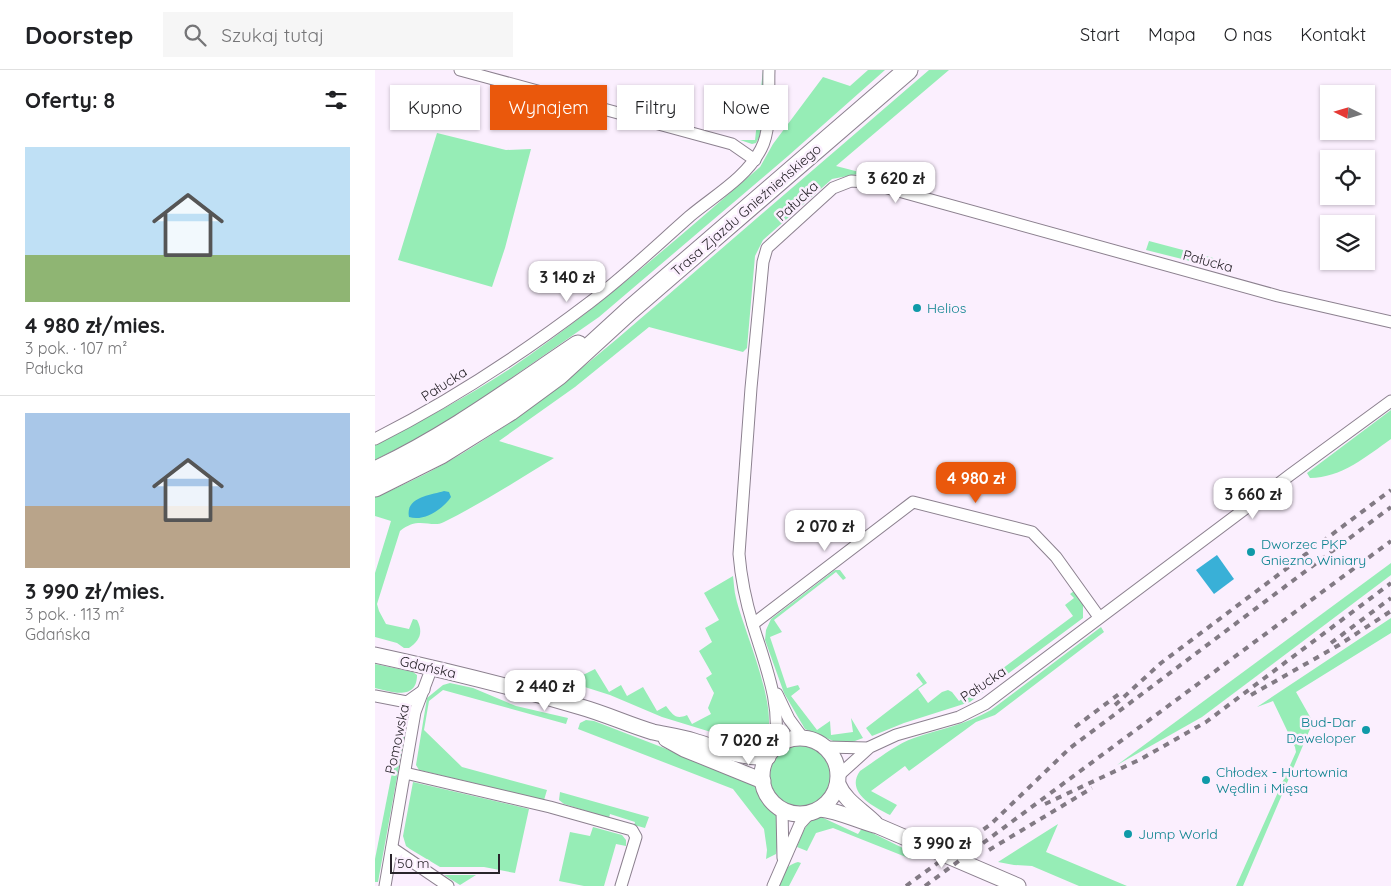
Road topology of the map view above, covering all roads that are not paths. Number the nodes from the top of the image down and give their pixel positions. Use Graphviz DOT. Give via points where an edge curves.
graph roads {
  1 [pos="460,70"];
  2 [pos="769,70"];
  3 [pos="908,70"];
  4 [pos="755,160"];
  5 [pos="630,310"];
  6 [pos="1391,322"];
  7 [pos="1391,401"];
  8 [pos="375,439"];
  9 [pos="375,471"];
  10 [pos="375,487"];
  11 [pos="1099,617"];
  12 [pos="753,624"];
  13 [pos="375,655"];
  14 [pos="432,667"];
  15 [pos="771,682"];
  16 [pos="424,690"];
  17 [pos="375,696"];
  18 [pos="654,732"];
  19 [pos="803,738"];
  20 [pos="825,747"];
  21 [pos="868,748"];
  22 [pos="771,753"];
  23 [pos="405,773"];
  24 [pos="838,780"];
  25 [pos="763,781"];
  26 [pos="782,810"];
  27 [pos="814,811"];
  28 [pos="878,826"];
  29 [pos="392,848"];
  30 [pos="783,862"];
  31 [pos="385,886"];
  32 [pos="448,886"];
  33 [pos="621,886"];
  34 [pos="773,886"];
  35 [pos="1018,886"];
  1 -- 4 [label="street" via="732,144"];
  2 -- 4 [label="street, Pałucka" via="766,139"];
  3 -- 5 [label="main road, Trasa Zjazdu Gnieźnieńskiego"];
  4 -- 8 [label="street, Pałucka" via="591,302 422,416"];
  5 -- 9 [label="main road, Trasa Zjazdu Gnieźnieńskiego" via="469,420"];
  5 -- 10 [label="main road, Trasa Zjazdu Gnieźnieńskiego" via="559,375 510,411 441,454"];
  6 -- 12 [label="street, Pałucka" via="1278,296 866,182 851,181 833,188 767,248 763,262 739,554 741,578"];
  7 -- 11 [label="street, Pałucka"];
  11 -- 12 [label="street" via="1056,557 1032,532 913,502"];
  11 -- 21 [label="street, Pałucka" via="985,704 959,717 896,735"];
  12 -- 15 [label="street, Pałucka"];
  13 -- 14 [label="street, Gdańska"];
  14 -- 16 [label="street, Pomowska"];
  14 -- 18 [label="street, Gdańska" via="580,707"];
  15 -- 19 [label="street, Pałucka" via="789,719"];
  15 -- 22 [label="street, Pałucka" via="777,723"];
  16 -- 17 [label="street" via="407,702"];
  16 -- 23 [label="street, Pomowska" via="415,712"];
  18 -- 22 [label="street, Gdańska" via="745,755 759,757"];
  18 -- 25 [label="street, Gdańska" via="684,749"];
  19 -- 20 [label="street"];
  19 -- 22 [label="street" via="788,740"];
  20 -- 21 [label="street, Pałucka"];
  20 -- 24 [label="street" via="835,760"];
  21 -- 24 [label="street, Pałucka"];
  22 -- 25 [label="street" via="763,768"];
  23 -- 29 [label="street, Pomowska"];
  23 -- 33 [label="street" via="632,830 636,837"];
  24 -- 27 [label="street" via="831,798"];
  24 -- 28 [label="street" via="851,803"];
  25 -- 26 [label="street" via="769,798"];
  26 -- 27 [label="street" via="795,814"];
  26 -- 30 [label="street"];
  27 -- 28 [label="street" via="837,812"];
  27 -- 30 [label="street" via="800,824"];
  28 -- 35 [label="street"];
  29 -- 31 [label="street, Pomowska"];
  29 -- 32 [label="street"];
  30 -- 34 [label="street"];
}
